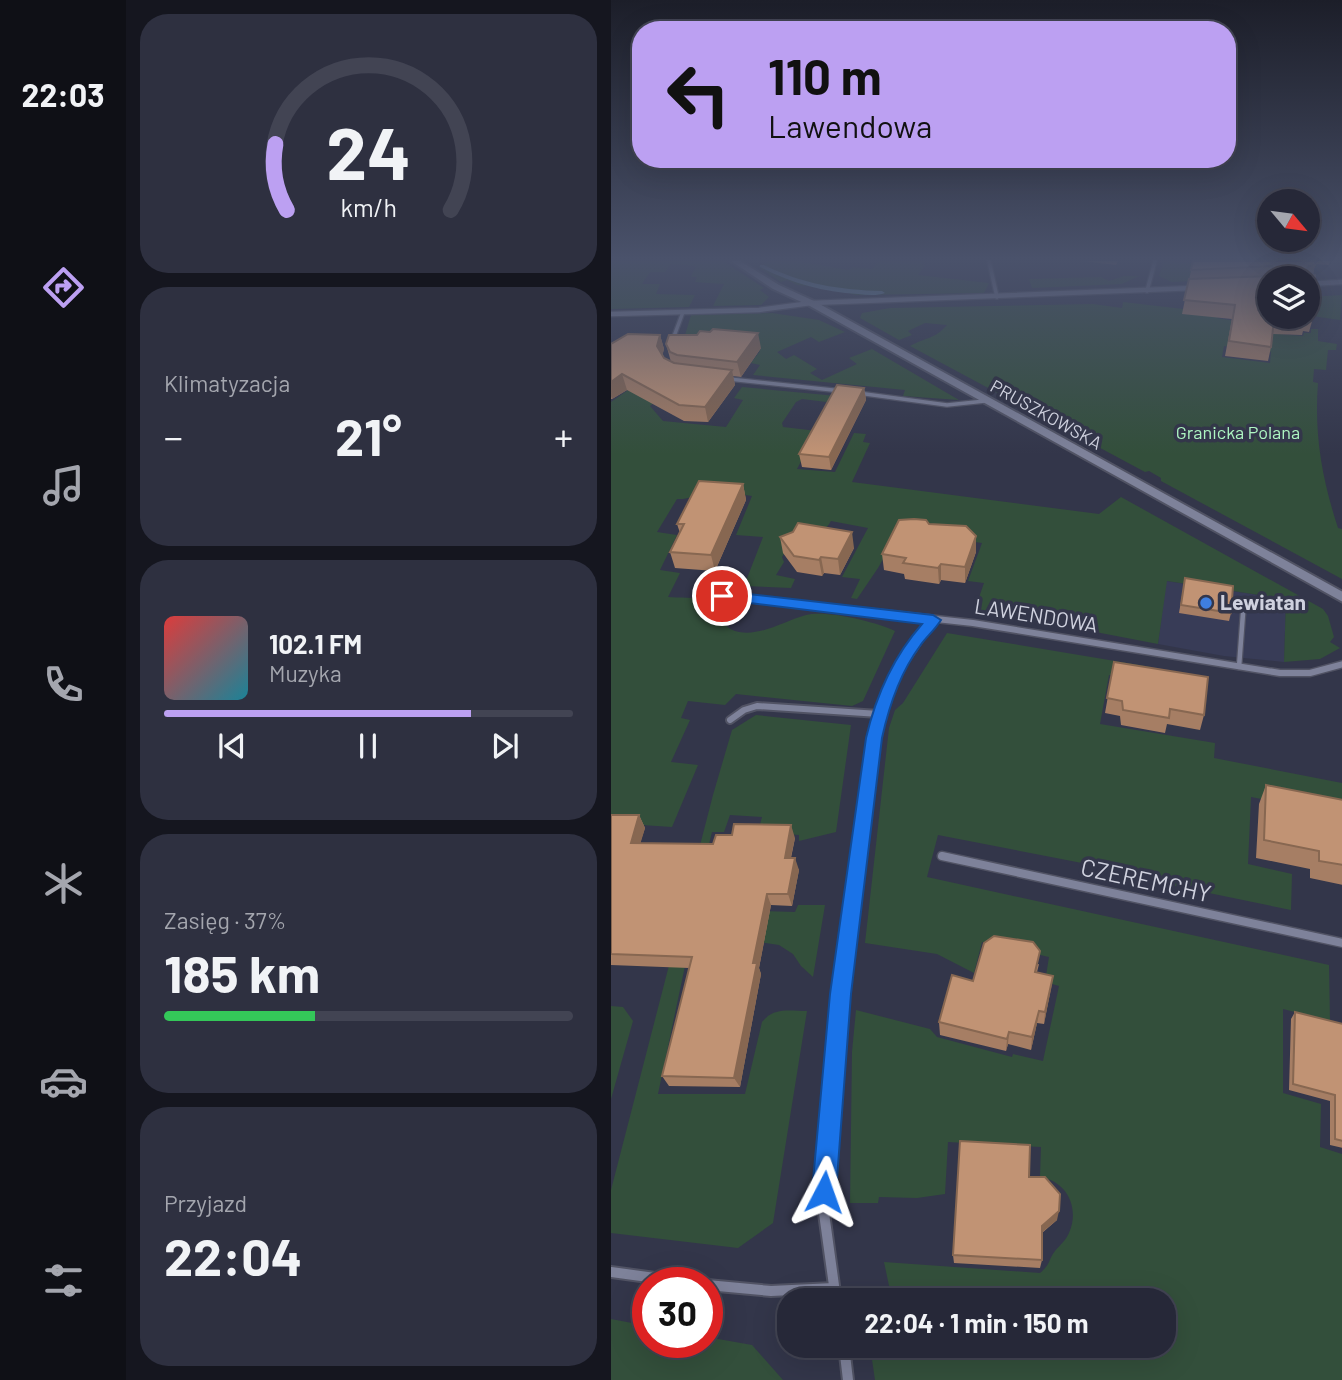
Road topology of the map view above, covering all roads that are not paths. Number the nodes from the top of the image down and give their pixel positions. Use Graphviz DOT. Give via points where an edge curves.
graph roads {
  1 [pos="678,325"];
  2 [pos="851,325"];
  3 [pos="670,348"];
  4 [pos="728,379"];
  5 [pos="985,401"];
  6 [pos="722,596"];
  7 [pos="1342,597"];
  8 [pos="1244,600"];
  9 [pos="933,620"];
  10 [pos="1342,664"];
  11 [pos="1239,667"];
  12 [pos="879,714"];
  13 [pos="729,720"];
  14 [pos="942,856"];
  15 [pos="1342,943"];
  16 [pos="611,1272"];
  17 [pos="632,1275"];
  18 [pos="723,1287"];
  19 [pos="834,1288"];
  20 [pos="777,1294"];
  21 [pos="845,1358"];
  22 [pos="848,1380"];
  1 -- 3 [label="lane"];
  2 -- 5 [label="street, PRUSZKOWSKA"];
  4 -- 5 [label="lane" via="947,405"];
  5 -- 7 [label="street, PRUSZKOWSKA"];
  6 -- 9 [label="street, LAWENDOWA"];
  8 -- 11 [label="lane"];
  9 -- 11 [label="street, LAWENDOWA"];
  9 -- 12 [label="street" via="897,671"];
  10 -- 11 [label="street, LAWENDOWA" via="1296,674"];
  12 -- 13 [label="lane" via="757,706"];
  12 -- 19 [label="street" via="841,994 825,1177 823,1206"];
  14 -- 15 [label="street, CZEREMCHY"];
  16 -- 17 [label="street"];
  18 -- 20 [label="street"];
  21 -- 22 [label="street"];
}
